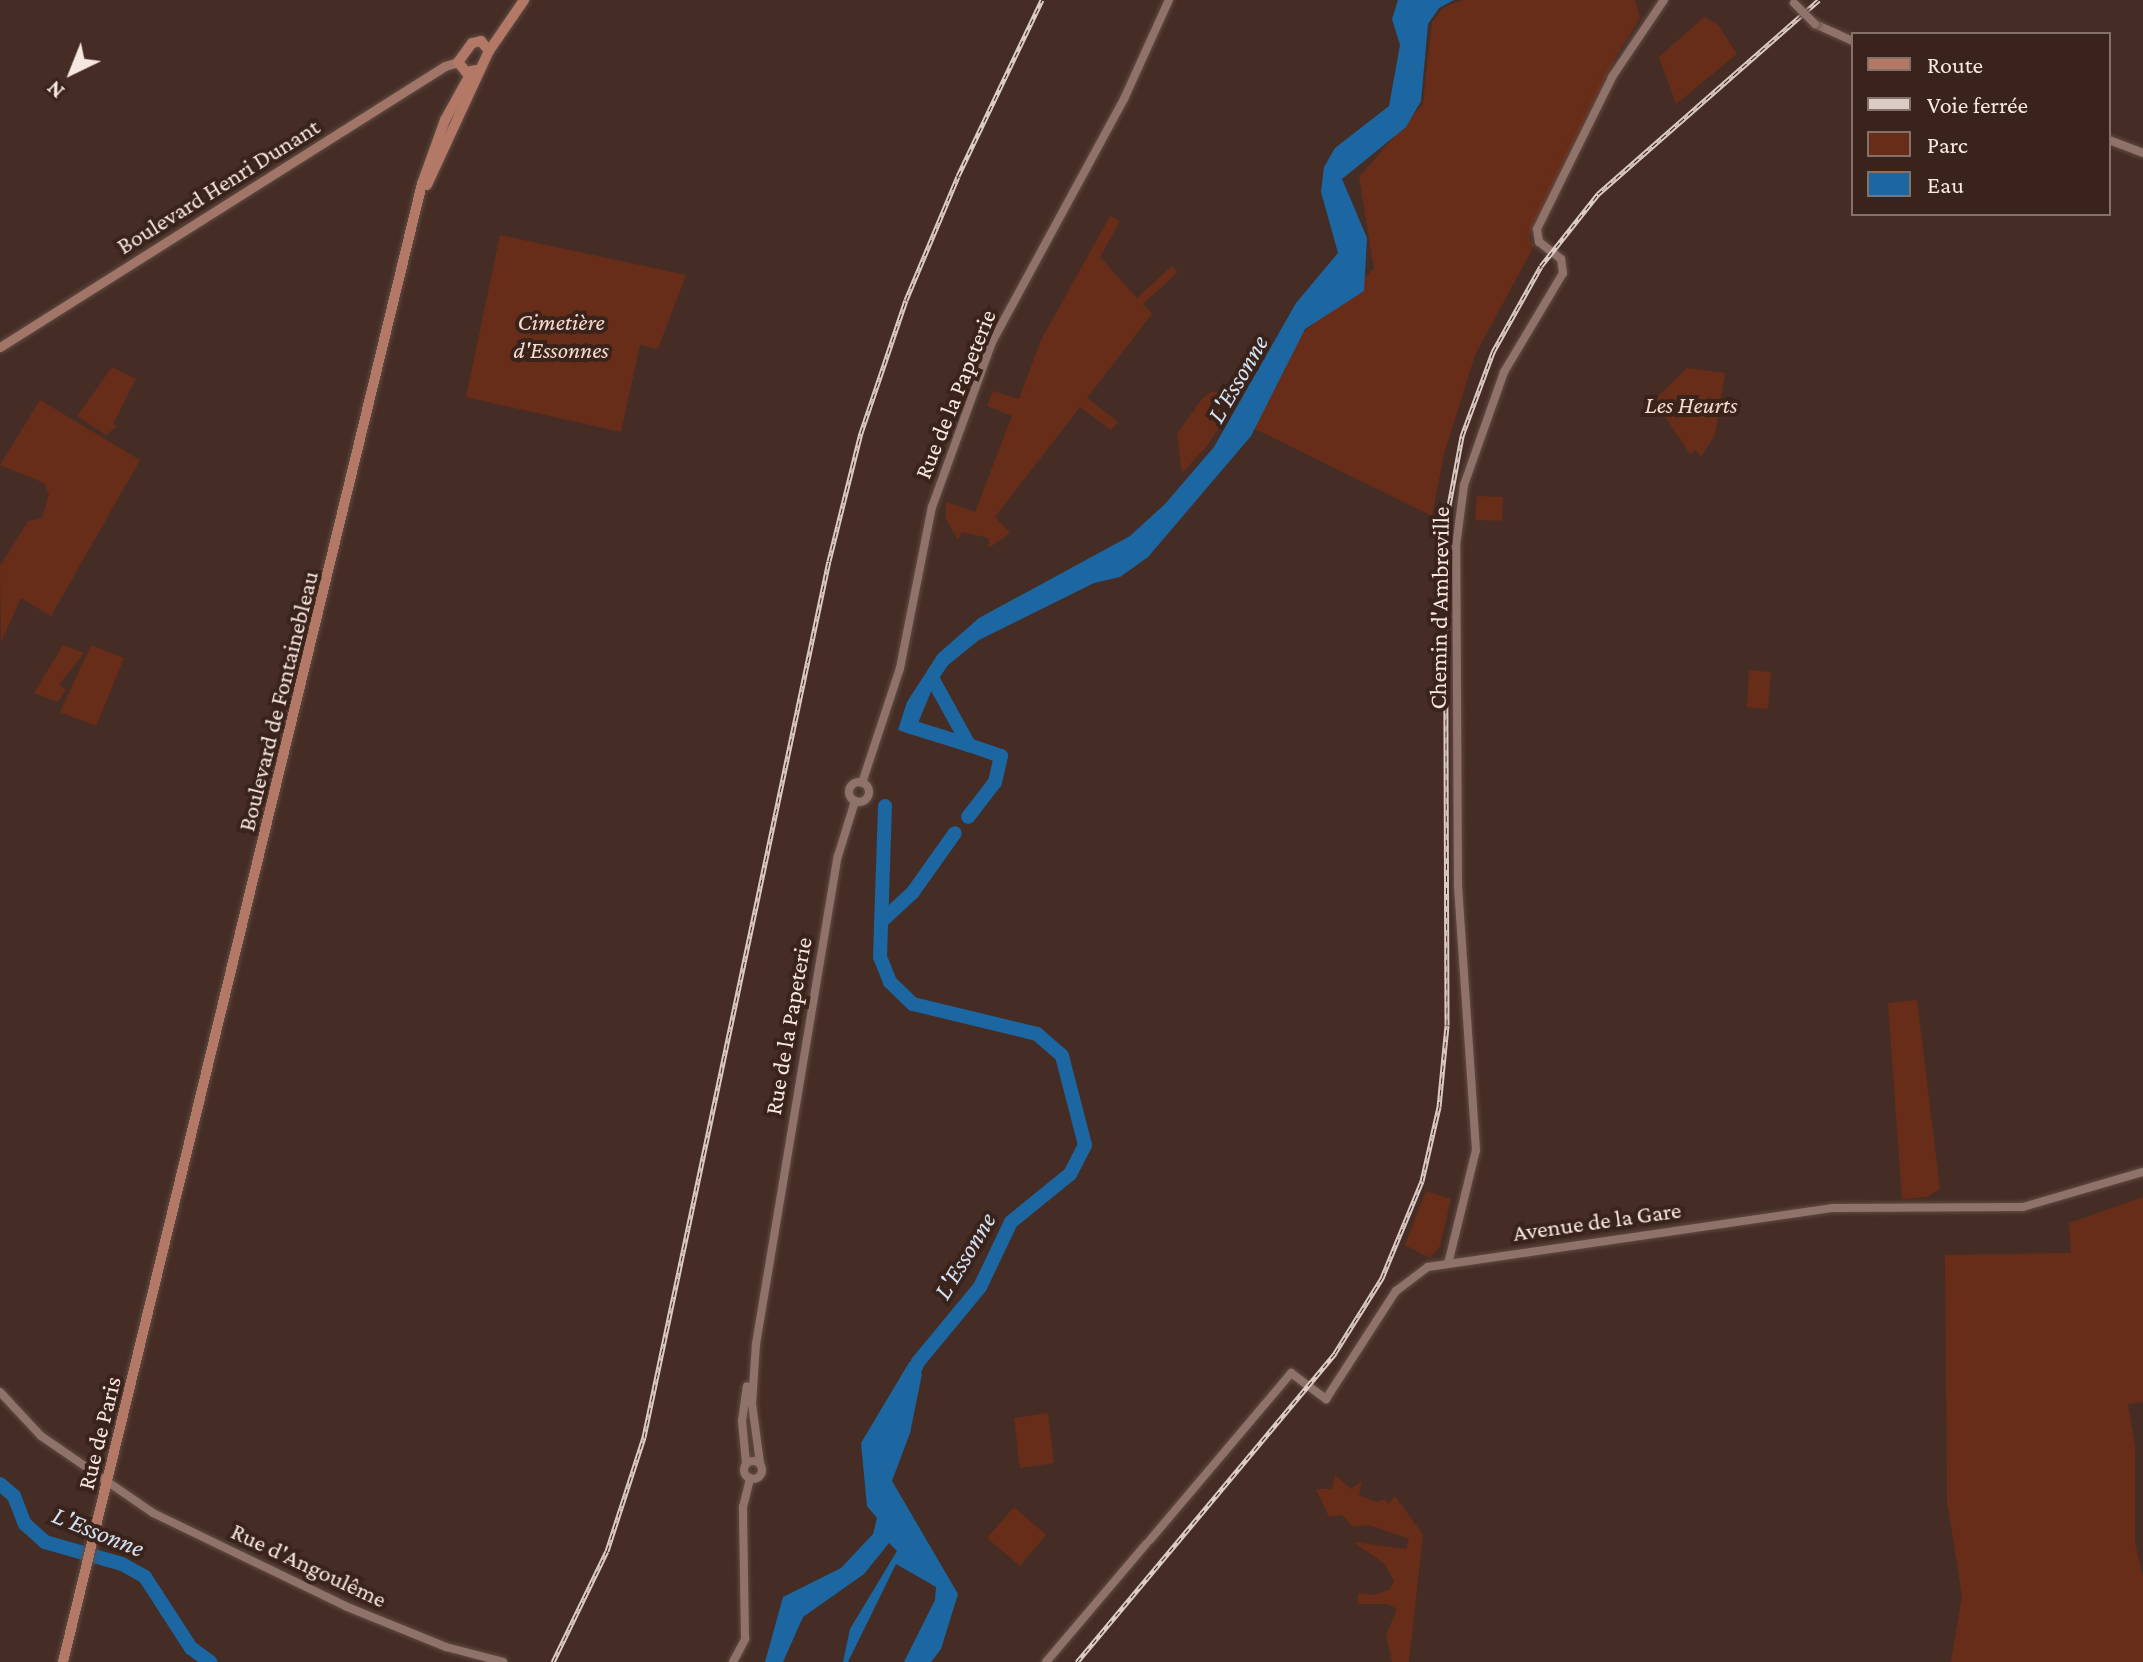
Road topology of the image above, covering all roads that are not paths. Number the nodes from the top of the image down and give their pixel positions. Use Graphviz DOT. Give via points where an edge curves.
graph roads {
  1 [pos="517,0"];
  2 [pos="524,0"];
  3 [pos="1169,0"];
  4 [pos="1650,0"];
  5 [pos="1664,0"];
  6 [pos="1791,2"];
  7 [pos="1653,13"];
  8 [pos="1851,40"];
  9 [pos="481,41"];
  10 [pos="489,51"];
  11 [pos="458,62"];
  12 [pos="474,71"];
  13 [pos="2111,141"];
  14 [pos="2143,153"];
  15 [pos="0,347"];
  16 [pos="862,783"];
  17 [pos="855,801"];
  18 [pos="786,1165"];
  19 [pos="2143,1172"];
  20 [pos="172,1213"];
  21 [pos="1448,1264"];
  22 [pos="0,1392"];
  23 [pos="746,1463"];
  24 [pos="760,1463"];
  25 [pos="750,1478"];
  26 [pos="108,1482"];
  27 [pos="63,1662"];
  28 [pos="503,1662"];
  29 [pos="733,1662"];
  30 [pos="1046,1662"];
  1 -- 9 [label="main road"];
  2 -- 10 [label="main road, Boulevard de Fontainebleau"];
  3 -- 16 [label="street, Rue de la Papeterie" via="1124,99 992,342 932,507 900,668"];
  4 -- 7 [label="street"];
  5 -- 7 [label="street"];
  6 -- 8 [label="street, bridge" via="1815,24"];
  7 -- 21 [label="street, Chemin d'Ambreville" via="1612,77 1537,229 1539,242 1561,259 1563,273 1504,372 1464,485 1456,559 1458,885 1476,1150"];
  9 -- 10 [label="main road"];
  9 -- 11 [label="main road" via="472,43"];
  10 -- 12 [label="main road, Boulevard de Fontainebleau"];
  11 -- 12 [label="main road"];
  11 -- 15 [label="main road, Boulevard Henri Dunant"];
  12 -- 20 [label="main road, Boulevard de Fontainebleau" via="420,198"];
  13 -- 14 [label="street"];
  16 -- 17 [label="street" via="851,787"];
  16 -- 17 [label="street" via="868,796"];
  17 -- 18 [label="street, Rue de la Papeterie" via="838,856"];
  18 -- 23 [label="street, Rue de la Papeterie" via="754,1326 742,1421"];
  18 -- 24 [label="street, Rue de la Papeterie" via="753,1364 753,1423"];
  19 -- 21 [label="street, Avenue de la Gare" via="2040,1205 1833,1208"];
  20 -- 26 [label="main road, Rue de Paris"];
  21 -- 30 [label="street, Avenue de la Gare" via="1421,1270 1401,1285 1326,1399 1291,1373"];
  22 -- 26 [label="street, Rue d'Angoulême" via="41,1436"];
  23 -- 24 [label="street"];
  23 -- 25 [label="street" via="744,1472"];
  24 -- 25 [label="street" via="761,1475"];
  25 -- 29 [label="street" via="743,1507 745,1639"];
  26 -- 27 [label="main road, Rue de Paris"];
  26 -- 28 [label="street, Rue d'Angoulême" via="183,1529 345,1606 446,1647"];
}
